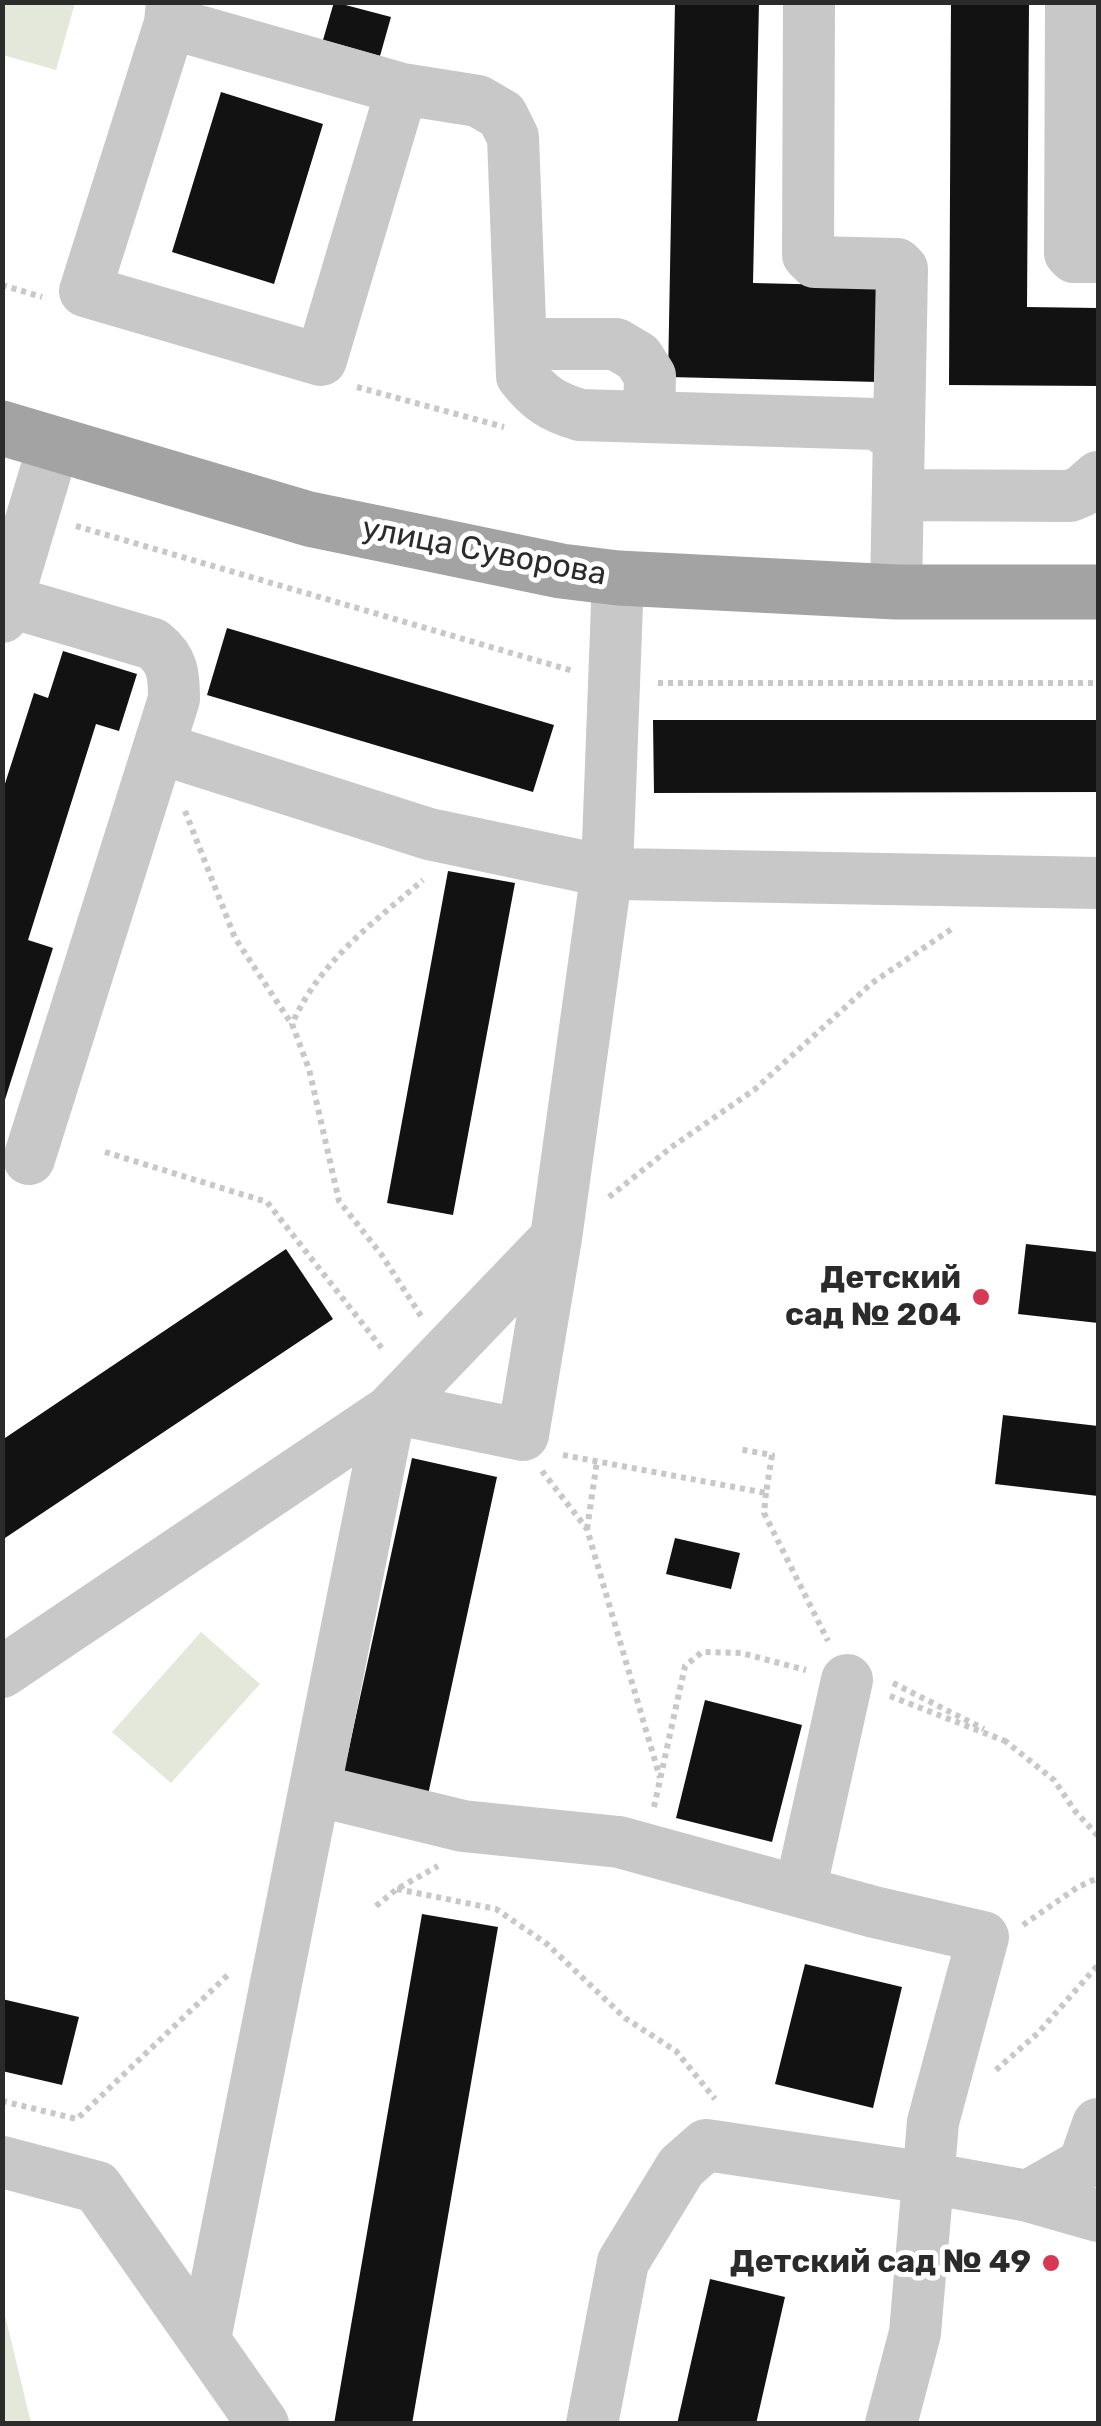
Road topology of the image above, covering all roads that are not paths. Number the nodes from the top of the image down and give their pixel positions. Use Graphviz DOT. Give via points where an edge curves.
graph roads {
  1 [pos="809,2"];
  2 [pos="1072,2"];
  3 [pos="171,12"];
  4 [pos="402,89"];
  5 [pos="1098,257"];
  6 [pos="520,344"];
  7 [pos="648,417"];
  8 [pos="2,428"];
  9 [pos="899,438"];
  10 [pos="54,444"];
  11 [pos="1098,477"];
  12 [pos="898,494"];
  13 [pos="618,578"];
  14 [pos="896,592"];
  15 [pos="1098,592"];
  16 [pos="5,609"];
  17 [pos="159,748"];
  18 [pos="607,870"];
  19 [pos="1098,883"];
  20 [pos="29,1159"];
  21 [pos="553,1255"];
  22 [pos="400,1396"];
  23 [pos="854,1667"];
  24 [pos="2,1672"];
  25 [pos="315,1790"];
  26 [pos="800,1892"];
  27 [pos="1098,2124"];
  28 [pos="2,2162"];
  29 [pos="928,2178"];
  30 [pos="1028,2196"];
  31 [pos="1098,2216"];
  32 [pos="205,2338"];
  33 [pos="264,2424"];
  34 [pos="592,2424"];
  35 [pos="892,2424"];
  1 -- 9 [label="street" via="808,255 816,262 902,268"];
  2 -- 5 [label="street" via="1070,253"];
  3 -- 4 [label="street"];
  3 -- 4 [label="street" via="85,291 321,360"];
  4 -- 6 [label="street" via="478,102 502,115 513,136"];
  6 -- 7 [label="street" via="522,376 555,408"];
  6 -- 7 [label="street" via="616,344 627,350 650,376"];
  7 -- 9 [label="street" via="876,424"];
  8 -- 10 [label="main road, улица Суворова"];
  9 -- 12 [label="street"];
  10 -- 13 [label="main road, улица Суворова" via="309,519"];
  10 -- 16 [label="street"];
  11 -- 12 [label="street" via="1070,496"];
  12 -- 14 [label="street"];
  13 -- 14 [label="main road, улица Суворова"];
  13 -- 18 [label="street"];
  14 -- 15 [label="main road, улица Суворова"];
  16 -- 17 [label="street" via="152,644 166,654 174,699"];
  17 -- 18 [label="street" via="430,834"];
  17 -- 20 [label="street"];
  18 -- 19 [label="street"];
  18 -- 21 [label="street"];
  21 -- 22 [label="street"];
  21 -- 22 [label="street" via="523,1434 472,1425"];
  22 -- 24 [label="street"];
  22 -- 25 [label="street"];
  23 -- 26 [label="street"];
  25 -- 26 [label="street" via="463,1826 618,1842"];
  25 -- 32 [label="street"];
  26 -- 29 [label="street" via="982,1938 932,2122"];
  27 -- 30 [label="street" via="1084,2164"];
  28 -- 32 [label="street" via="97,2187"];
  29 -- 30 [label="street"];
  29 -- 34 [label="street" via="706,2146 681,2167 623,2262"];
  29 -- 35 [label="street" via="915,2333"];
  30 -- 31 [label="street"];
  32 -- 33 [label="street"];
}
